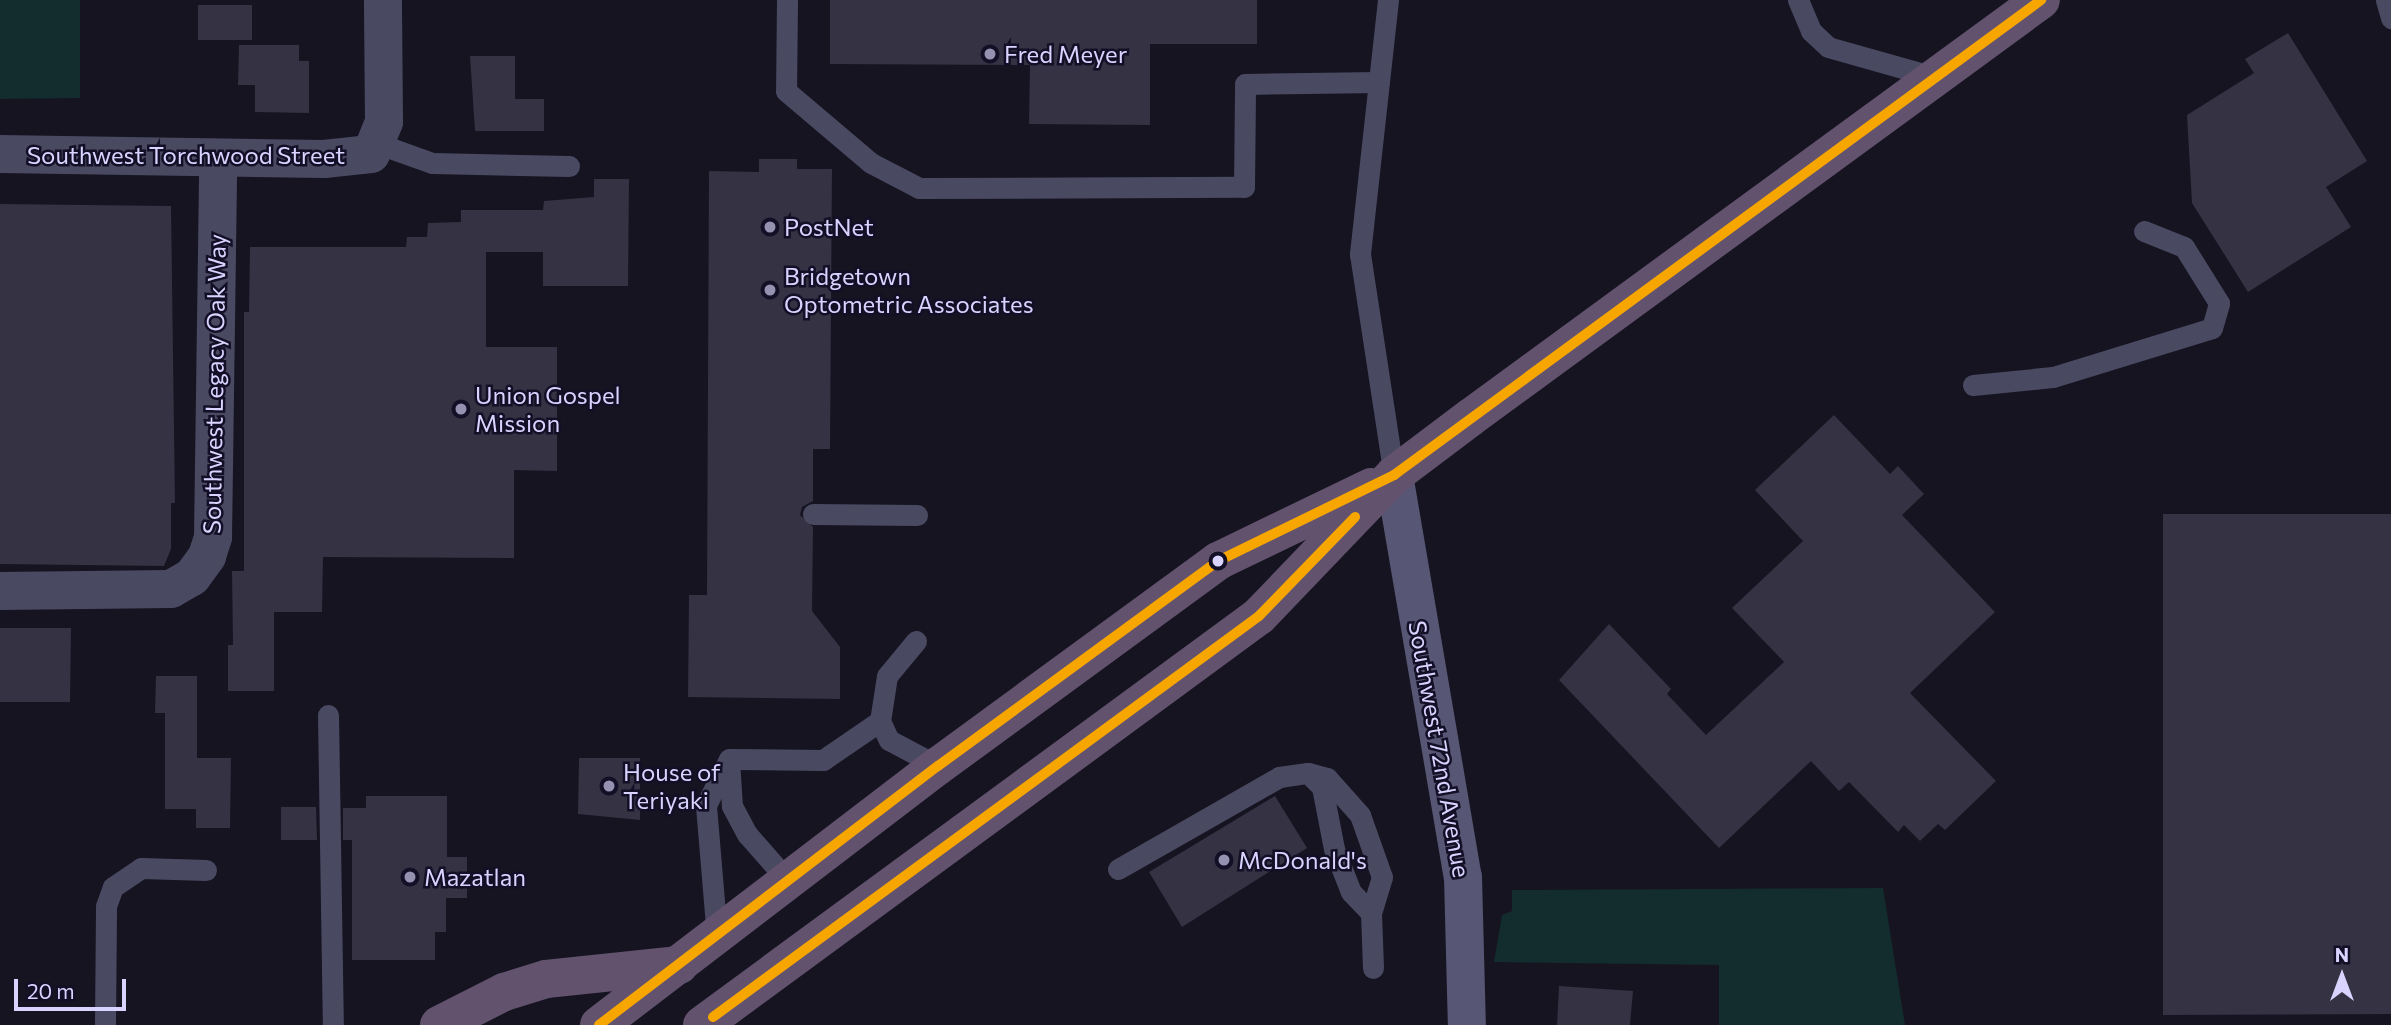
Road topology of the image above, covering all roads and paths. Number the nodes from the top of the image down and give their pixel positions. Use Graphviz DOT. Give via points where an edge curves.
graph roads {
  1 [pos="383,0"];
  2 [pos="787,0"];
  3 [pos="1388,0"];
  4 [pos="2041,0"];
  5 [pos="2386,0"];
  6 [pos="1800,1"];
  7 [pos="2391,18"];
  8 [pos="1934,77"];
  9 [pos="1379,82"];
  10 [pos="375,149"];
  11 [pos="0,154"];
  12 [pos="218,158"];
  13 [pos="569,166"];
  14 [pos="2144,231"];
  15 [pos="1973,385"];
  16 [pos="1395,475"];
  17 [pos="813,514"];
  18 [pos="917,515"];
  19 [pos="0,591"];
  20 [pos="916,640"];
  21 [pos="328,715"];
  22 [pos="880,721"];
  23 [pos="729,759"];
  24 [pos="938,766"];
  25 [pos="1308,773"];
  26 [pos="1118,869"];
  27 [pos="206,870"];
  28 [pos="789,882"];
  29 [pos="1371,913"];
  30 [pos="717,937"];
  31 [pos="681,964"];
  32 [pos="1373,968"];
  33 [pos="105,1025"];
  34 [pos="333,1025"];
  35 [pos="439,1025"];
  36 [pos="599,1025"];
  37 [pos="702,1025"];
  38 [pos="1467,1025"];
  1 -- 10 [label="street" via="384,122"];
  2 -- 9 [label="lane" via="786,91 871,163 919,188 1244,187 1245,84"];
  3 -- 9 [label="lane"];
  4 -- 8 [label="highway"];
  5 -- 7 [label="lane"];
  6 -- 8 [label="lane" via="1811,32 1828,47"];
  8 -- 16 [label="highway"];
  9 -- 16 [label="lane" via="1360,254"];
  10 -- 12 [label="street, Southwest Torchwood Street" via="324,159"];
  10 -- 13 [label="lane" via="432,163"];
  11 -- 12 [label="street, Southwest Torchwood Street"];
  12 -- 19 [label="street, Southwest Legacy Oak Way" via="213,537 207,556 192,578 171,589"];
  14 -- 15 [label="lane" via="2184,247 2219,303 2212,328 2053,377"];
  16 -- 24 [label="highway" via="1218,561"];
  16 -- 37 [label="highway" via="1259,616"];
  16 -- 38 [label="main road, Southwest 72nd Avenue" via="1463,877"];
  17 -- 18 [label="lane"];
  20 -- 22 [label="lane" via="887,676"];
  21 -- 34 [label="lane"];
  22 -- 23 [label="lane" via="822,760"];
  22 -- 24 [label="lane" via="889,740"];
  23 -- 28 [label="lane" via="732,806 747,834"];
  23 -- 30 [label="lane" via="706,805 707,863"];
  24 -- 28 [label="highway"];
  25 -- 26 [label="lane" via="1279,776"];
  25 -- 29 [label="lane" via="1322,787 1334,849 1351,891"];
  25 -- 29 [label="lane" via="1327,778 1344,791 1371,838 1382,877"];
  27 -- 33 [label="lane" via="141,868 113,887 106,906"];
  28 -- 30 [label="highway"];
  29 -- 32 [label="lane"];
  30 -- 31 [label="highway"];
  31 -- 35 [label="highway" via="546,979 504,992"];
  31 -- 36 [label="highway"];
}
